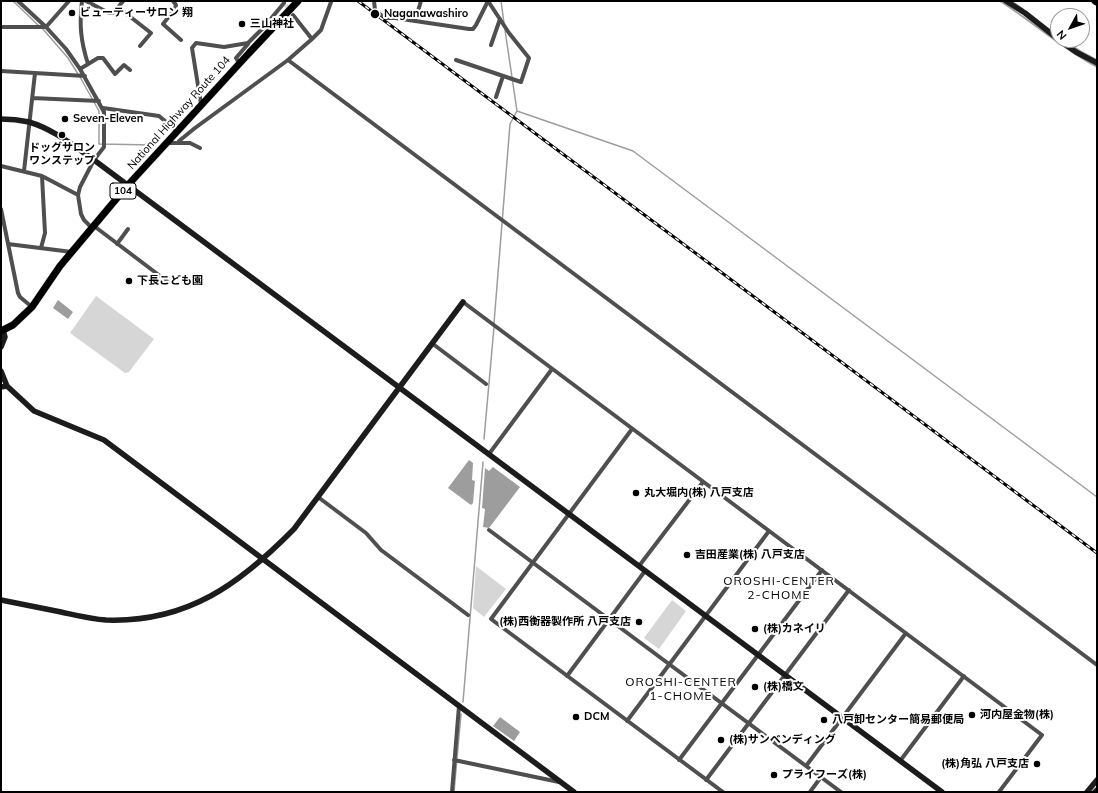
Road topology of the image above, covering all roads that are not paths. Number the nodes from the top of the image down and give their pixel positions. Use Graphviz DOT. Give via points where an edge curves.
graph roads {
  1 [pos="69,1"];
  2 [pos="82,1"];
  3 [pos="86,1"];
  4 [pos="123,1"];
  5 [pos="173,1"];
  6 [pos="298,1"];
  7 [pos="374,1"];
  8 [pos="421,1"];
  9 [pos="488,1"];
  10 [pos="1006,1"];
  11 [pos="20,2"];
  12 [pos="331,2"];
  13 [pos="284,3"];
  14 [pos="119,8"];
  15 [pos="293,15"];
  16 [pos="500,19"];
  17 [pos="415,21"];
  18 [pos="1,27"];
  19 [pos="46,27"];
  20 [pos="1050,33"];
  21 [pos="312,39"];
  22 [pos="181,40"];
  23 [pos="248,43"];
  24 [pos="491,45"];
  25 [pos="140,46"];
  26 [pos="1070,48"];
  27 [pos="288,60"];
  28 [pos="456,60"];
  29 [pos="1097,63"];
  30 [pos="88,64"];
  31 [pos="239,64"];
  32 [pos="80,69"];
  33 [pos="130,70"];
  34 [pos="1,71"];
  35 [pos="35,73"];
  36 [pos="84,76"];
  37 [pos="503,76"];
  38 [pos="496,97"];
  39 [pos="32,98"];
  40 [pos="99,101"];
  41 [pos="201,104"];
  42 [pos="103,108"];
  43 [pos="1,119"];
  44 [pos="187,120"];
  45 [pos="29,122"];
  46 [pos="195,128"];
  47 [pos="177,131"];
  48 [pos="180,142"];
  49 [pos="166,143"];
  50 [pos="200,148"];
  51 [pos="94,160"];
  52 [pos="1,166"];
  53 [pos="24,171"];
  54 [pos="42,176"];
  55 [pos="128,185"];
  56 [pos="78,195"];
  57 [pos="1,209"];
  58 [pos="93,227"];
  59 [pos="128,229"];
  60 [pos="8,244"];
  61 [pos="117,244"];
  62 [pos="41,248"];
  63 [pos="72,252"];
  64 [pos="168,282"];
  65 [pos="463,302"];
  66 [pos="32,307"];
  67 [pos="2,331"];
  68 [pos="433,344"];
  69 [pos="1,347"];
  70 [pos="552,369"];
  71 [pos="1,370"];
  72 [pos="486,384"];
  73 [pos="8,386"];
  74 [pos="1,387"];
  75 [pos="400,388"];
  76 [pos="632,429"];
  77 [pos="489,454"];
  78 [pos="703,482"];
  79 [pos="318,497"];
  80 [pos="569,514"];
  81 [pos="489,530"];
  82 [pos="769,531"];
  83 [pos="262,559"];
  84 [pos="533,563"];
  85 [pos="639,566"];
  86 [pos="822,570"];
  87 [pos="645,571"];
  88 [pos="849,590"];
  89 [pos="1,600"];
  90 [pos="468,615"];
  91 [pos="705,616"];
  92 [pos="609,619"];
  93 [pos="906,633"];
  94 [pos="757,654"];
  95 [pos="669,664"];
  96 [pos="1097,664"];
  97 [pos="785,675"];
  98 [pos="567,676"];
  99 [pos="964,676"];
  100 [pos="721,703"];
  101 [pos="459,706"];
  102 [pos="842,717"];
  103 [pos="627,721"];
  104 [pos="749,724"];
  105 [pos="454,760"];
  106 [pos="679,760"];
  107 [pos="900,760"];
  108 [pos="806,766"];
  109 [pos="821,777"];
  110 [pos="706,780"];
  111 [pos="1097,780"];
  112 [pos="561,782"];
  113 [pos="452,792"];
  114 [pos="574,792"];
  115 [pos="723,792"];
  116 [pos="810,792"];
  117 [pos="841,792"];
  118 [pos="942,792"];
  119 [pos="999,792"];
  120 [pos="1087,792"];
  1 -- 19 [label="street"];
  2 -- 30 [label="street" via="81,39"];
  3 -- 14 [label="street" via="109,13 114,14"];
  4 -- 14 [label="street"];
  5 -- 22 [label="street" via="175,9 163,24"];
  6 -- 31 [label="highway, National Highway Route 104 / 104, bridge"];
  7 -- 17 [label="street" via="375,10 383,17"];
  8 -- 17 [label="street"];
  9 -- 16 [label="street"];
  9 -- 17 [label="street" via="473,29"];
  10 -- 20 [label="street"];
  11 -- 19 [label="street"];
  12 -- 21 [label="street" via="322,30"];
  13 -- 23 [label="street"];
  14 -- 25 [label="street" via="151,33"];
  15 -- 21 [label="street"];
  16 -- 24 [label="street"];
  16 -- 37 [label="street" via="529,58 521,82"];
  18 -- 19 [label="street"];
  19 -- 32 [label="street"];
  21 -- 27 [label="street"];
  23 -- 31 [label="street" via="236,58"];
  23 -- 41 [label="street" via="224,47 196,43 192,48"];
  26 -- 29 [label="street"];
  27 -- 46 [label="street"];
  27 -- 96 [label="street"];
  28 -- 37 [label="street"];
  30 -- 32 [label="street"];
  30 -- 33 [label="street" via="103,58 115,74 124,65"];
  31 -- 41 [label="highway, National Highway Route 104 / 104"];
  32 -- 36 [label="street"];
  34 -- 35 [label="street"];
  35 -- 36 [label="street"];
  35 -- 39 [label="street"];
  36 -- 40 [label="street"];
  37 -- 38 [label="street"];
  39 -- 40 [label="street"];
  39 -- 45 [label="street"];
  40 -- 42 [label="street"];
  41 -- 44 [label="highway, National Highway Route 104 / 104"];
  42 -- 47 [label="street" via="159,116"];
  42 -- 51 [label="street" via="104,146"];
  43 -- 45 [label="street"];
  44 -- 46 [label="street"];
  44 -- 47 [label="highway, National Highway Route 104 / 104"];
  45 -- 51 [label="street" via="62,138"];
  45 -- 53 [label="street"];
  46 -- 48 [label="street"];
  47 -- 49 [label="highway, National Highway Route 104 / 104"];
  48 -- 49 [label="street"];
  48 -- 50 [label="street"];
  49 -- 55 [label="highway, National Highway Route 104 / 104"];
  51 -- 55 [label="street"];
  51 -- 56 [label="street"];
  52 -- 53 [label="street"];
  53 -- 54 [label="street"];
  54 -- 56 [label="street"];
  54 -- 62 [label="street" via="45,233"];
  55 -- 58 [label="highway, National Highway Route 104 / 104"];
  55 -- 75 [label="street"];
  56 -- 58 [label="street" via="81,214"];
  57 -- 60 [label="street"];
  58 -- 61 [label="street"];
  58 -- 63 [label="highway, National Highway Route 104 / 104"];
  59 -- 61 [label="street"];
  60 -- 62 [label="street"];
  60 -- 66 [label="street" via="18,293"];
  61 -- 64 [label="street"];
  62 -- 63 [label="street"];
  63 -- 66 [label="highway, National Highway Route 104 / 104"];
  65 -- 68 [label="street"];
  65 -- 70 [label="street"];
  66 -- 67 [label="highway, National Highway Route 104 / 104" via="13,325"];
  67 -- 69 [label="street" via="5,337"];
  68 -- 72 [label="street"];
  68 -- 75 [label="street"];
  70 -- 76 [label="street"];
  70 -- 77 [label="street"];
  71 -- 73 [label="street"];
  73 -- 74 [label="street"];
  73 -- 83 [label="street" via="34,411 104,440"];
  75 -- 77 [label="street"];
  75 -- 79 [label="street"];
  76 -- 78 [label="street"];
  76 -- 80 [label="street"];
  77 -- 80 [label="street"];
  78 -- 82 [label="street"];
  78 -- 85 [label="street"];
  79 -- 83 [label="street" via="294,529"];
  79 -- 90 [label="street" via="366,533 381,550"];
  80 -- 84 [label="street"];
  80 -- 85 [label="street"];
  81 -- 84 [label="street"];
  82 -- 86 [label="street"];
  82 -- 91 [label="street"];
  83 -- 89 [label="street" via="242,576 209,597 168,613 145,618 105,620"];
  83 -- 101 [label="street"];
  84 -- 92 [label="street"];
  84 -- 98 [label="street" via="491,620"];
  85 -- 87 [label="street"];
  86 -- 88 [label="street"];
  86 -- 94 [label="street"];
  87 -- 91 [label="street"];
  87 -- 92 [label="street"];
  88 -- 93 [label="street"];
  88 -- 97 [label="street"];
  91 -- 94 [label="street"];
  91 -- 95 [label="street"];
  92 -- 95 [label="street"];
  92 -- 98 [label="street"];
  93 -- 99 [label="street"];
  93 -- 102 [label="street"];
  94 -- 97 [label="street"];
  94 -- 100 [label="street"];
  95 -- 100 [label="street"];
  95 -- 103 [label="street"];
  97 -- 102 [label="street"];
  97 -- 104 [label="street"];
  98 -- 103 [label="street"];
  99 -- 107 [label="street"];
  99 -- 119 [label="street" via="1042,735"];
  100 -- 104 [label="street"];
  100 -- 106 [label="street"];
  101 -- 105 [label="street"];
  101 -- 112 [label="street"];
  102 -- 107 [label="street"];
  102 -- 108 [label="street"];
  103 -- 106 [label="street"];
  104 -- 108 [label="street"];
  104 -- 110 [label="street"];
  105 -- 112 [label="street"];
  105 -- 113 [label="street"];
  106 -- 110 [label="street"];
  107 -- 118 [label="street"];
  108 -- 109 [label="street"];
  109 -- 116 [label="street"];
  109 -- 117 [label="street"];
  110 -- 115 [label="street"];
  111 -- 120 [label="street"];
  112 -- 114 [label="street"];
}
